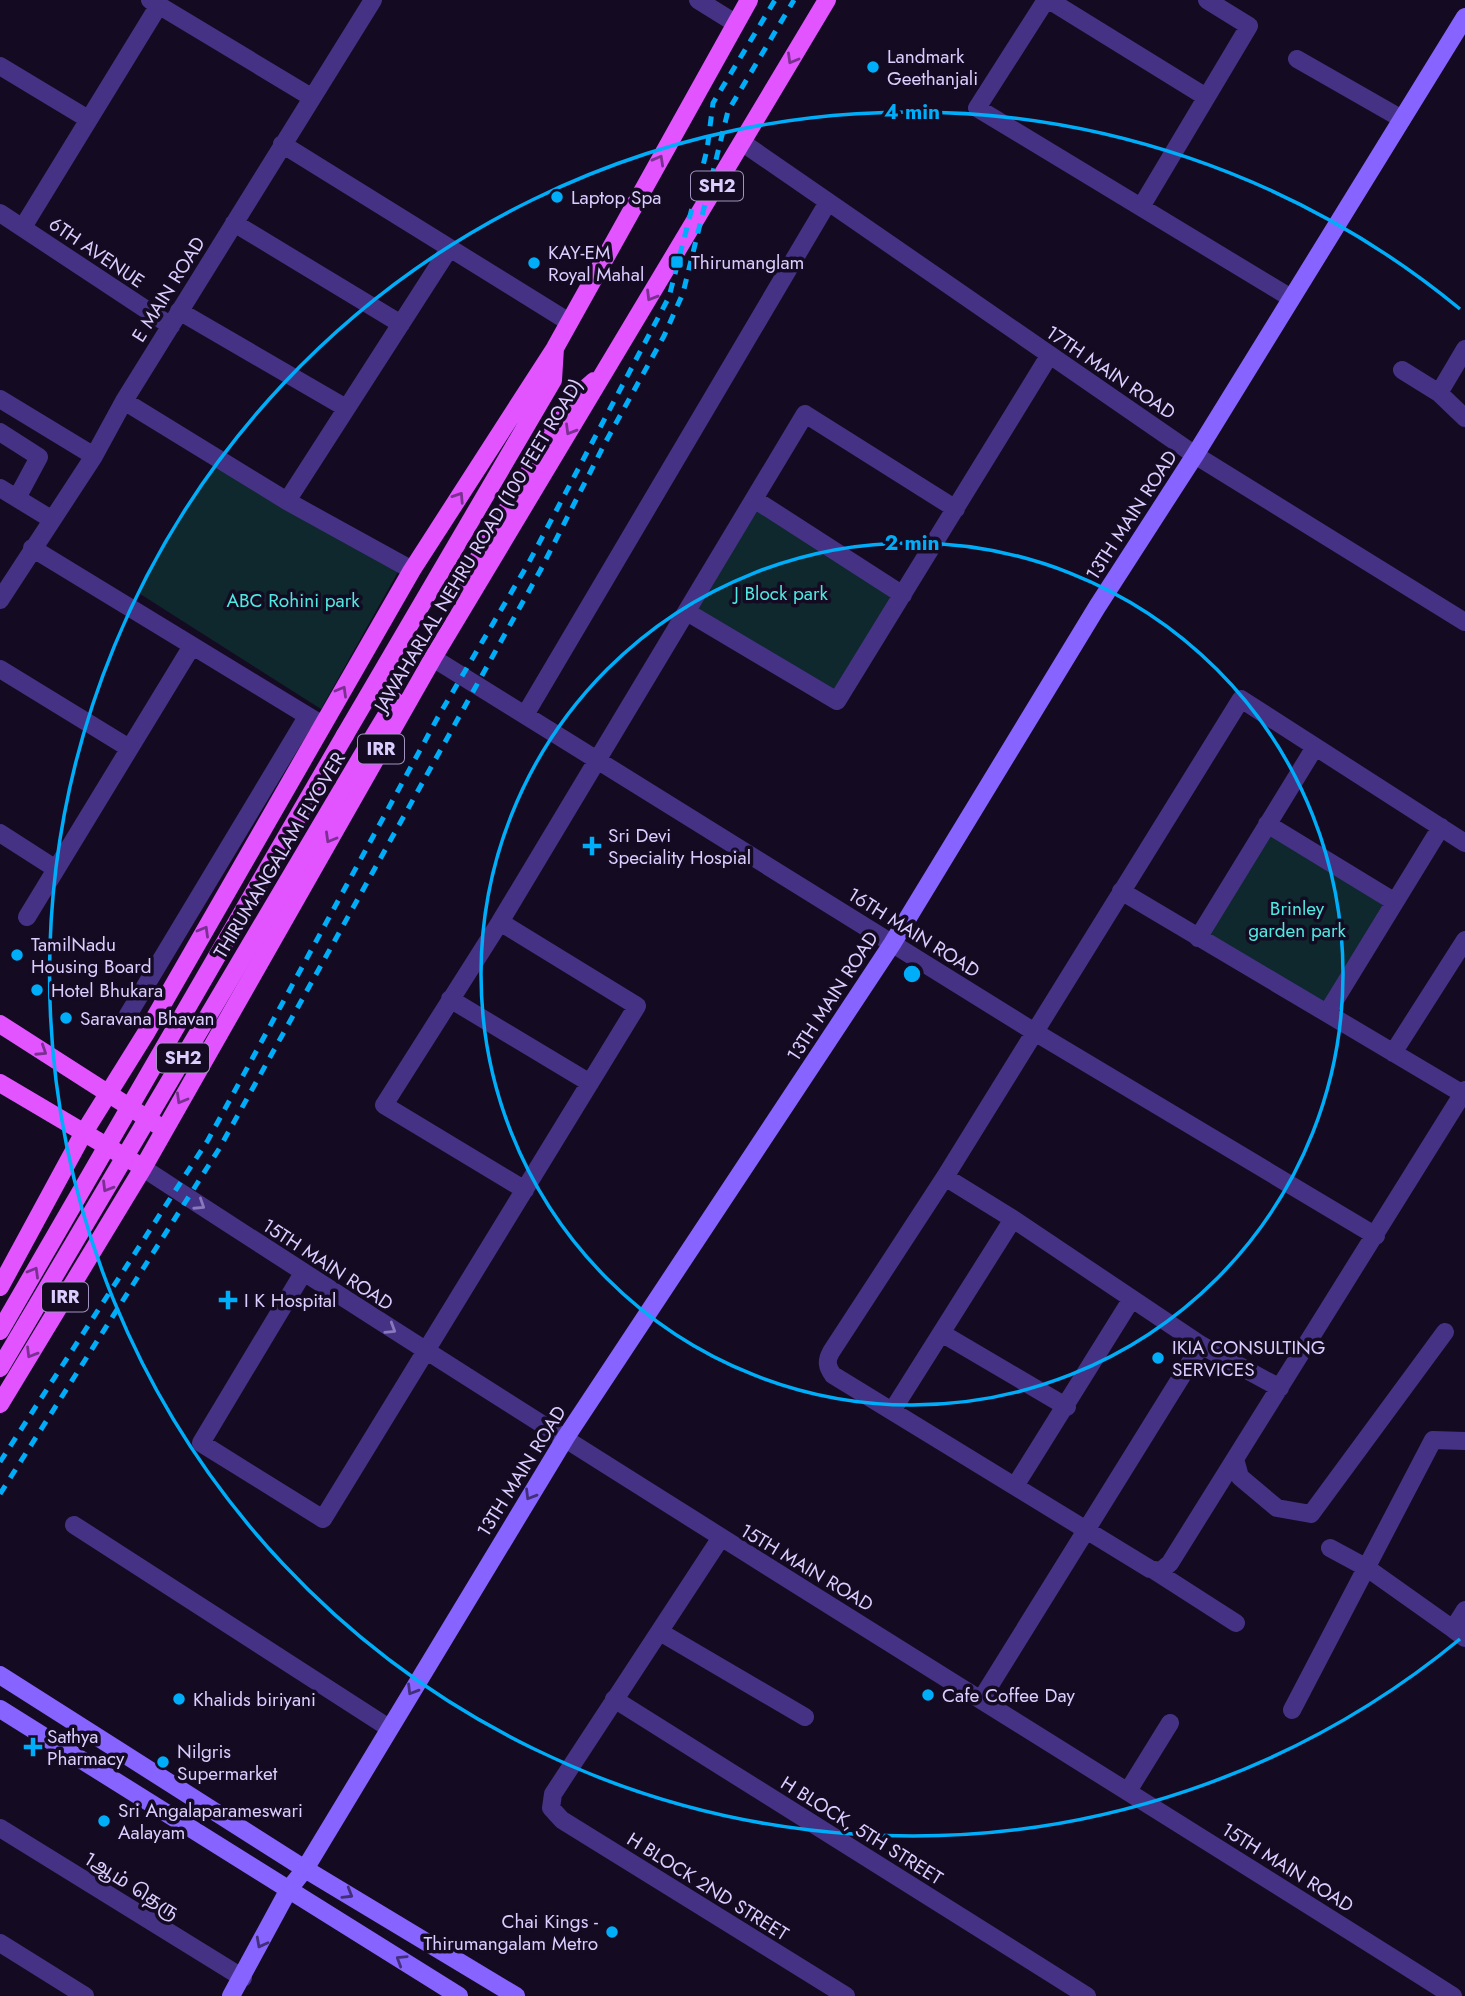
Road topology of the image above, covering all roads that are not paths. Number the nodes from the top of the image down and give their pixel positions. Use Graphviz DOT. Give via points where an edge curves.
graph roads {
  1 [pos="373,0"];
  2 [pos="698,0"];
  3 [pos="749,0"];
  4 [pos="827,0"];
  5 [pos="1048,0"];
  6 [pos="1207,0"];
  7 [pos="155,3"];
  8 [pos="718,5"];
  9 [pos="1465,17"];
  10 [pos="735,23"];
  11 [pos="1297,59"];
  12 [pos="0,66"];
  13 [pos="311,97"];
  14 [pos="1206,97"];
  15 [pos="88,119"];
  16 [pos="1402,120"];
  17 [pos="743,143"];
  18 [pos="282,144"];
  19 [pos="828,202"];
  20 [pos="1141,207"];
  21 [pos="0,213"];
  22 [pos="234,223"];
  23 [pos="23,227"];
  24 [pos="449,249"];
  25 [pos="1292,298"];
  26 [pos="175,318"];
  27 [pos="569,322"];
  28 [pos="401,324"];
  29 [pos="555,348"];
  30 [pos="1465,349"];
  31 [pos="1049,356"];
  32 [pos="1402,370"];
  33 [pos="605,372"];
  34 [pos="1438,393"];
  35 [pos="0,399"];
  36 [pos="124,401"];
  37 [pos="346,408"];
  38 [pos="1465,418"];
  39 [pos="0,432"];
  40 [pos="1195,455"];
  41 [pos="94,456"];
  42 [pos="0,488"];
  43 [pos="17,498"];
  44 [pos="754,499"];
  45 [pos="287,500"];
  46 [pos="956,509"];
  47 [pos="51,519"];
  48 [pos="32,548"];
  49 [pos="412,570"];
  50 [pos="7,572"];
  51 [pos="903,595"];
  52 [pos="0,600"];
  53 [pos="687,612"];
  54 [pos="1465,622"];
  55 [pos="192,646"];
  56 [pos="433,658"];
  57 [pos="0,669"];
  58 [pos="525,715"];
  59 [pos="315,721"];
  60 [pos="1315,747"];
  61 [pos="129,748"];
  62 [pos="598,761"];
  63 [pos="1267,824"];
  64 [pos="1441,827"];
  65 [pos="0,833"];
  66 [pos="1465,843"];
  67 [pos="56,869"];
  68 [pos="1121,891"];
  69 [pos="1395,902"];
  70 [pos="27,917"];
  71 [pos="500,922"];
  72 [pos="1198,938"];
  73 [pos="1465,940"];
  74 [pos="892,944"];
  75 [pos="180,974"];
  76 [pos="450,999"];
  77 [pos="234,1007"];
  78 [pos="1328,1013"];
  79 [pos="128,1015"];
  80 [pos="0,1024"];
  81 [pos="1033,1031"];
  82 [pos="1393,1053"];
  83 [pos="0,1083"];
  84 [pos="590,1083"];
  85 [pos="1464,1092"];
  86 [pos="107,1094"];
  87 [pos="164,1129"];
  88 [pos="83,1134"];
  89 [pos="143,1168"];
  90 [pos="945,1177"];
  91 [pos="525,1190"];
  92 [pos="1013,1219"];
  93 [pos="1376,1236"];
  94 [pos="303,1273"];
  95 [pos="0,1287"];
  96 [pos="1131,1300"];
  97 [pos="0,1331"];
  98 [pos="1445,1332"];
  99 [pos="943,1334"];
  100 [pos="1200,1345"];
  101 [pos="427,1351"];
  102 [pos="0,1368"];
  103 [pos="1280,1388"];
  104 [pos="0,1404"];
  105 [pos="1067,1407"];
  106 [pos="892,1411"];
  107 [pos="566,1437"];
  108 [pos="1465,1441"];
  109 [pos="1235,1459"];
  110 [pos="1015,1486"];
  111 [pos="74,1525"];
  112 [pos="1087,1529"];
  113 [pos="720,1539"];
  114 [pos="1329,1548"];
  115 [pos="1367,1568"];
  116 [pos="1154,1571"];
  117 [pos="1465,1610"];
  118 [pos="1236,1623"];
  119 [pos="660,1632"];
  120 [pos="1459,1634"];
  121 [pos="0,1675"];
  122 [pos="982,1698"];
  123 [pos="614,1699"];
  124 [pos="1292,1710"];
  125 [pos="1,1713"];
  126 [pos="805,1717"];
  127 [pos="1170,1723"];
  128 [pos="389,1728"];
  129 [pos="1128,1791"];
  130 [pos="0,1828"];
  131 [pos="306,1868"];
  132 [pos="289,1889"];
  133 [pos="0,1944"];
  134 [pos="243,1978"];
  135 [pos="85,1996"];
  136 [pos="231,1996"];
  137 [pos="459,1996"];
  138 [pos="516,1996"];
  139 [pos="846,1996"];
  140 [pos="1087,1996"];
  141 [pos="1453,1996"];
  1 -- 13 [label="street, E MAIN ROAD"];
  2 -- 8 [label="street"];
  3 -- 10 [label="main road, JAWAHARLAL NEHRU ROAD (100 FEET ROAD) / SH2"];
  4 -- 17 [label="main road, JAWAHARLAL NEHRU ROAD (100 FEET ROAD) / SH2, one-way"];
  5 -- 14 [label="street"];
  5 -- 20 [label="street" via="977,108"];
  6 -- 14 [label="street" via="1249,26"];
  7 -- 13 [label="street"];
  7 -- 15 [label="street"];
  8 -- 10 [label="street"];
  9 -- 16 [label="street, 13TH MAIN ROAD"];
  27 -- 10 [label="main road, JAWAHARLAL NEHRU ROAD (100 FEET ROAD) / SH2, one-way"];
  11 -- 16 [label="street"];
  12 -- 15 [label="street"];
  13 -- 18 [label="street, E MAIN ROAD"];
  14 -- 20 [label="street"];
  15 -- 23 [label="street"];
  16 -- 25 [label="street, 13TH MAIN ROAD"];
  17 -- 19 [label="street, 17TH MAIN ROAD"];
  17 -- 33 [label="main road, JAWAHARLAL NEHRU ROAD (100 FEET ROAD) / SH2, one-way"];
  18 -- 22 [label="street, E MAIN ROAD"];
  18 -- 24 [label="street"];
  19 -- 31 [label="street, 17TH MAIN ROAD"];
  19 -- 58 [label="street"];
  20 -- 25 [label="street"];
  21 -- 23 [label="street, 6TH AVENUE"];
  22 -- 26 [label="street, E MAIN ROAD"];
  22 -- 28 [label="street"];
  23 -- 26 [label="street, 6TH AVENUE"];
  24 -- 27 [label="street"];
  24 -- 28 [label="street"];
  25 -- 40 [label="street, 13TH MAIN ROAD"];
  26 -- 36 [label="street, E MAIN ROAD"];
  26 -- 37 [label="street, 6TH AVENUE"];
  27 -- 29 [label="main road, JAWAHARLAL NEHRU ROAD (100 FEET ROAD) / SH2"];
  28 -- 37 [label="street"];
  49 -- 29 [label="main road, JAWAHARLAL NEHRU ROAD (100 FEET ROAD), one-way"];
  97 -- 29 [label="main road, THIRUMANGALAM FLYOVER / SH2, one-way, bridge" via="553,380"];
  30 -- 34 [label="street"];
  31 -- 40 [label="street, 17TH MAIN ROAD"];
  31 -- 46 [label="street"];
  32 -- 34 [label="street"];
  33 -- 56 [label="main road, JAWAHARLAL NEHRU ROAD (100 FEET ROAD) / IRR, one-way"];
  33 -- 102 [label="main road, THIRUMANGALAM FLYOVER / SH2, one-way, bridge" via="571,401"];
  34 -- 38 [label="street"];
  35 -- 41 [label="street"];
  36 -- 41 [label="street, E MAIN ROAD"];
  36 -- 45 [label="street"];
  37 -- 45 [label="street"];
  39 -- 43 [label="street" via="40,460"];
  40 -- 54 [label="street, 17TH MAIN ROAD"];
  40 -- 74 [label="street, 13TH MAIN ROAD"];
  41 -- 47 [label="street, E MAIN ROAD"];
  42 -- 43 [label="street"];
  43 -- 47 [label="street"];
  44 -- 46 [label="street" via="806,414"];
  44 -- 51 [label="street"];
  44 -- 53 [label="street"];
  45 -- 49 [label="street"];
  46 -- 51 [label="street"];
  47 -- 48 [label="street, E MAIN ROAD"];
  48 -- 50 [label="street, E MAIN ROAD"];
  48 -- 55 [label="street"];
  59 -- 49 [label="main road, JAWAHARLAL NEHRU ROAD (100 FEET ROAD), one-way"];
  50 -- 52 [label="street, E MAIN ROAD"];
  51 -- 53 [label="street" via="836,701"];
  53 -- 62 [label="street"];
  55 -- 59 [label="street"];
  55 -- 61 [label="street"];
  56 -- 58 [label="street, 16TH MAIN ROAD"];
  56 -- 77 [label="main road, JAWAHARLAL NEHRU ROAD (100 FEET ROAD) / IRR, one-way"];
  57 -- 61 [label="street"];
  58 -- 62 [label="street, 16TH MAIN ROAD"];
  75 -- 59 [label="main road, JAWAHARLAL NEHRU ROAD (100 FEET ROAD), one-way"];
  59 -- 79 [label="street"];
  60 -- 63 [label="street"];
  60 -- 64 [label="street"];
  60 -- 68 [label="street" via="1241,699"];
  61 -- 67 [label="street"];
  62 -- 71 [label="street"];
  62 -- 74 [label="street, 16TH MAIN ROAD"];
  63 -- 69 [label="street"];
  63 -- 72 [label="street"];
  64 -- 66 [label="street"];
  64 -- 69 [label="street"];
  65 -- 67 [label="street"];
  67 -- 70 [label="street"];
  68 -- 72 [label="street"];
  68 -- 81 [label="street"];
  69 -- 78 [label="street"];
  71 -- 76 [label="street"];
  71 -- 84 [label="street" via="637,1006"];
  72 -- 78 [label="street"];
  73 -- 82 [label="street"];
  74 -- 81 [label="street, 16TH MAIN ROAD"];
  74 -- 107 [label="street, 13TH MAIN ROAD"];
  75 -- 77 [label="main road"];
  75 -- 86 [label="main road, JAWAHARLAL NEHRU ROAD (100 FEET ROAD)"];
  76 -- 84 [label="street"];
  76 -- 91 [label="street" via="384,1105"];
  77 -- 87 [label="main road, JAWAHARLAL NEHRU ROAD (100 FEET ROAD) / IRR, one-way"];
  78 -- 82 [label="street"];
  80 -- 86 [label="main road, one-way"];
  81 -- 90 [label="street"];
  81 -- 93 [label="street, 16TH MAIN ROAD"];
  82 -- 85 [label="street"];
  83 -- 88 [label="main road"];
  84 -- 91 [label="street"];
  85 -- 93 [label="street"];
  86 -- 87 [label="main road"];
  86 -- 88 [label="main road, JAWAHARLAL NEHRU ROAD (100 FEET ROAD)"];
  87 -- 89 [label="main road, JAWAHARLAL NEHRU ROAD (100 FEET ROAD) / IRR"];
  88 -- 89 [label="main road"];
  88 -- 95 [label="main road, JAWAHARLAL NEHRU ROAD (100 FEET ROAD)"];
  89 -- 94 [label="street, 15TH MAIN ROAD, one-way"];
  89 -- 104 [label="main road, JAWAHARLAL NEHRU ROAD (100 FEET ROAD) / IRR, one-way"];
  90 -- 92 [label="street"];
  90 -- 106 [label="street" via="828,1357 833,1375"];
  91 -- 101 [label="street"];
  92 -- 96 [label="street"];
  92 -- 99 [label="street"];
  93 -- 103 [label="street"];
  94 -- 101 [label="street, 15TH MAIN ROAD, one-way"];
  94 -- 101 [label="street" via="201,1443 323,1519"];
  96 -- 100 [label="street"];
  96 -- 105 [label="street"];
  98 -- 109 [label="street" via="1311,1514 1276,1508 1240,1477"];
  99 -- 105 [label="street"];
  99 -- 106 [label="street"];
  100 -- 103 [label="street"];
  100 -- 112 [label="street"];
  101 -- 107 [label="street, 15TH MAIN ROAD"];
  103 -- 109 [label="street"];
  105 -- 110 [label="street"];
  106 -- 110 [label="street"];
  107 -- 113 [label="street, 15TH MAIN ROAD"];
  107 -- 128 [label="street, 13TH MAIN ROAD, one-way"];
  108 -- 115 [label="street" via="1433,1440"];
  109 -- 116 [label="street" via="1170,1563"];
  110 -- 112 [label="street"];
  111 -- 128 [label="street"];
  112 -- 116 [label="street"];
  112 -- 122 [label="street"];
  113 -- 119 [label="street"];
  113 -- 122 [label="street, 15TH MAIN ROAD"];
  114 -- 115 [label="street"];
  115 -- 120 [label="street"];
  115 -- 124 [label="street"];
  116 -- 118 [label="street"];
  117 -- 120 [label="street"];
  119 -- 123 [label="street"];
  119 -- 126 [label="street"];
  121 -- 131 [label="street"];
  122 -- 129 [label="street, 15TH MAIN ROAD"];
  123 -- 139 [label="street, H BLOCK 2ND STREET" via="553,1794 551,1808 562,1820"];
  123 -- 140 [label="street, H BLOCK, 5TH STREET"];
  125 -- 132 [label="street"];
  127 -- 129 [label="street"];
  128 -- 131 [label="street, 13TH MAIN ROAD"];
  129 -- 141 [label="street, 15TH MAIN ROAD"];
  130 -- 134 [label="street, 1ஆம் தெரு"];
  131 -- 132 [label="street, 13TH MAIN ROAD"];
  131 -- 138 [label="street, one-way"];
  132 -- 134 [label="street, 13TH MAIN ROAD, one-way"];
  137 -- 132 [label="street, one-way"];
  133 -- 135 [label="street"];
  134 -- 136 [label="street, 13TH MAIN ROAD"];
}
